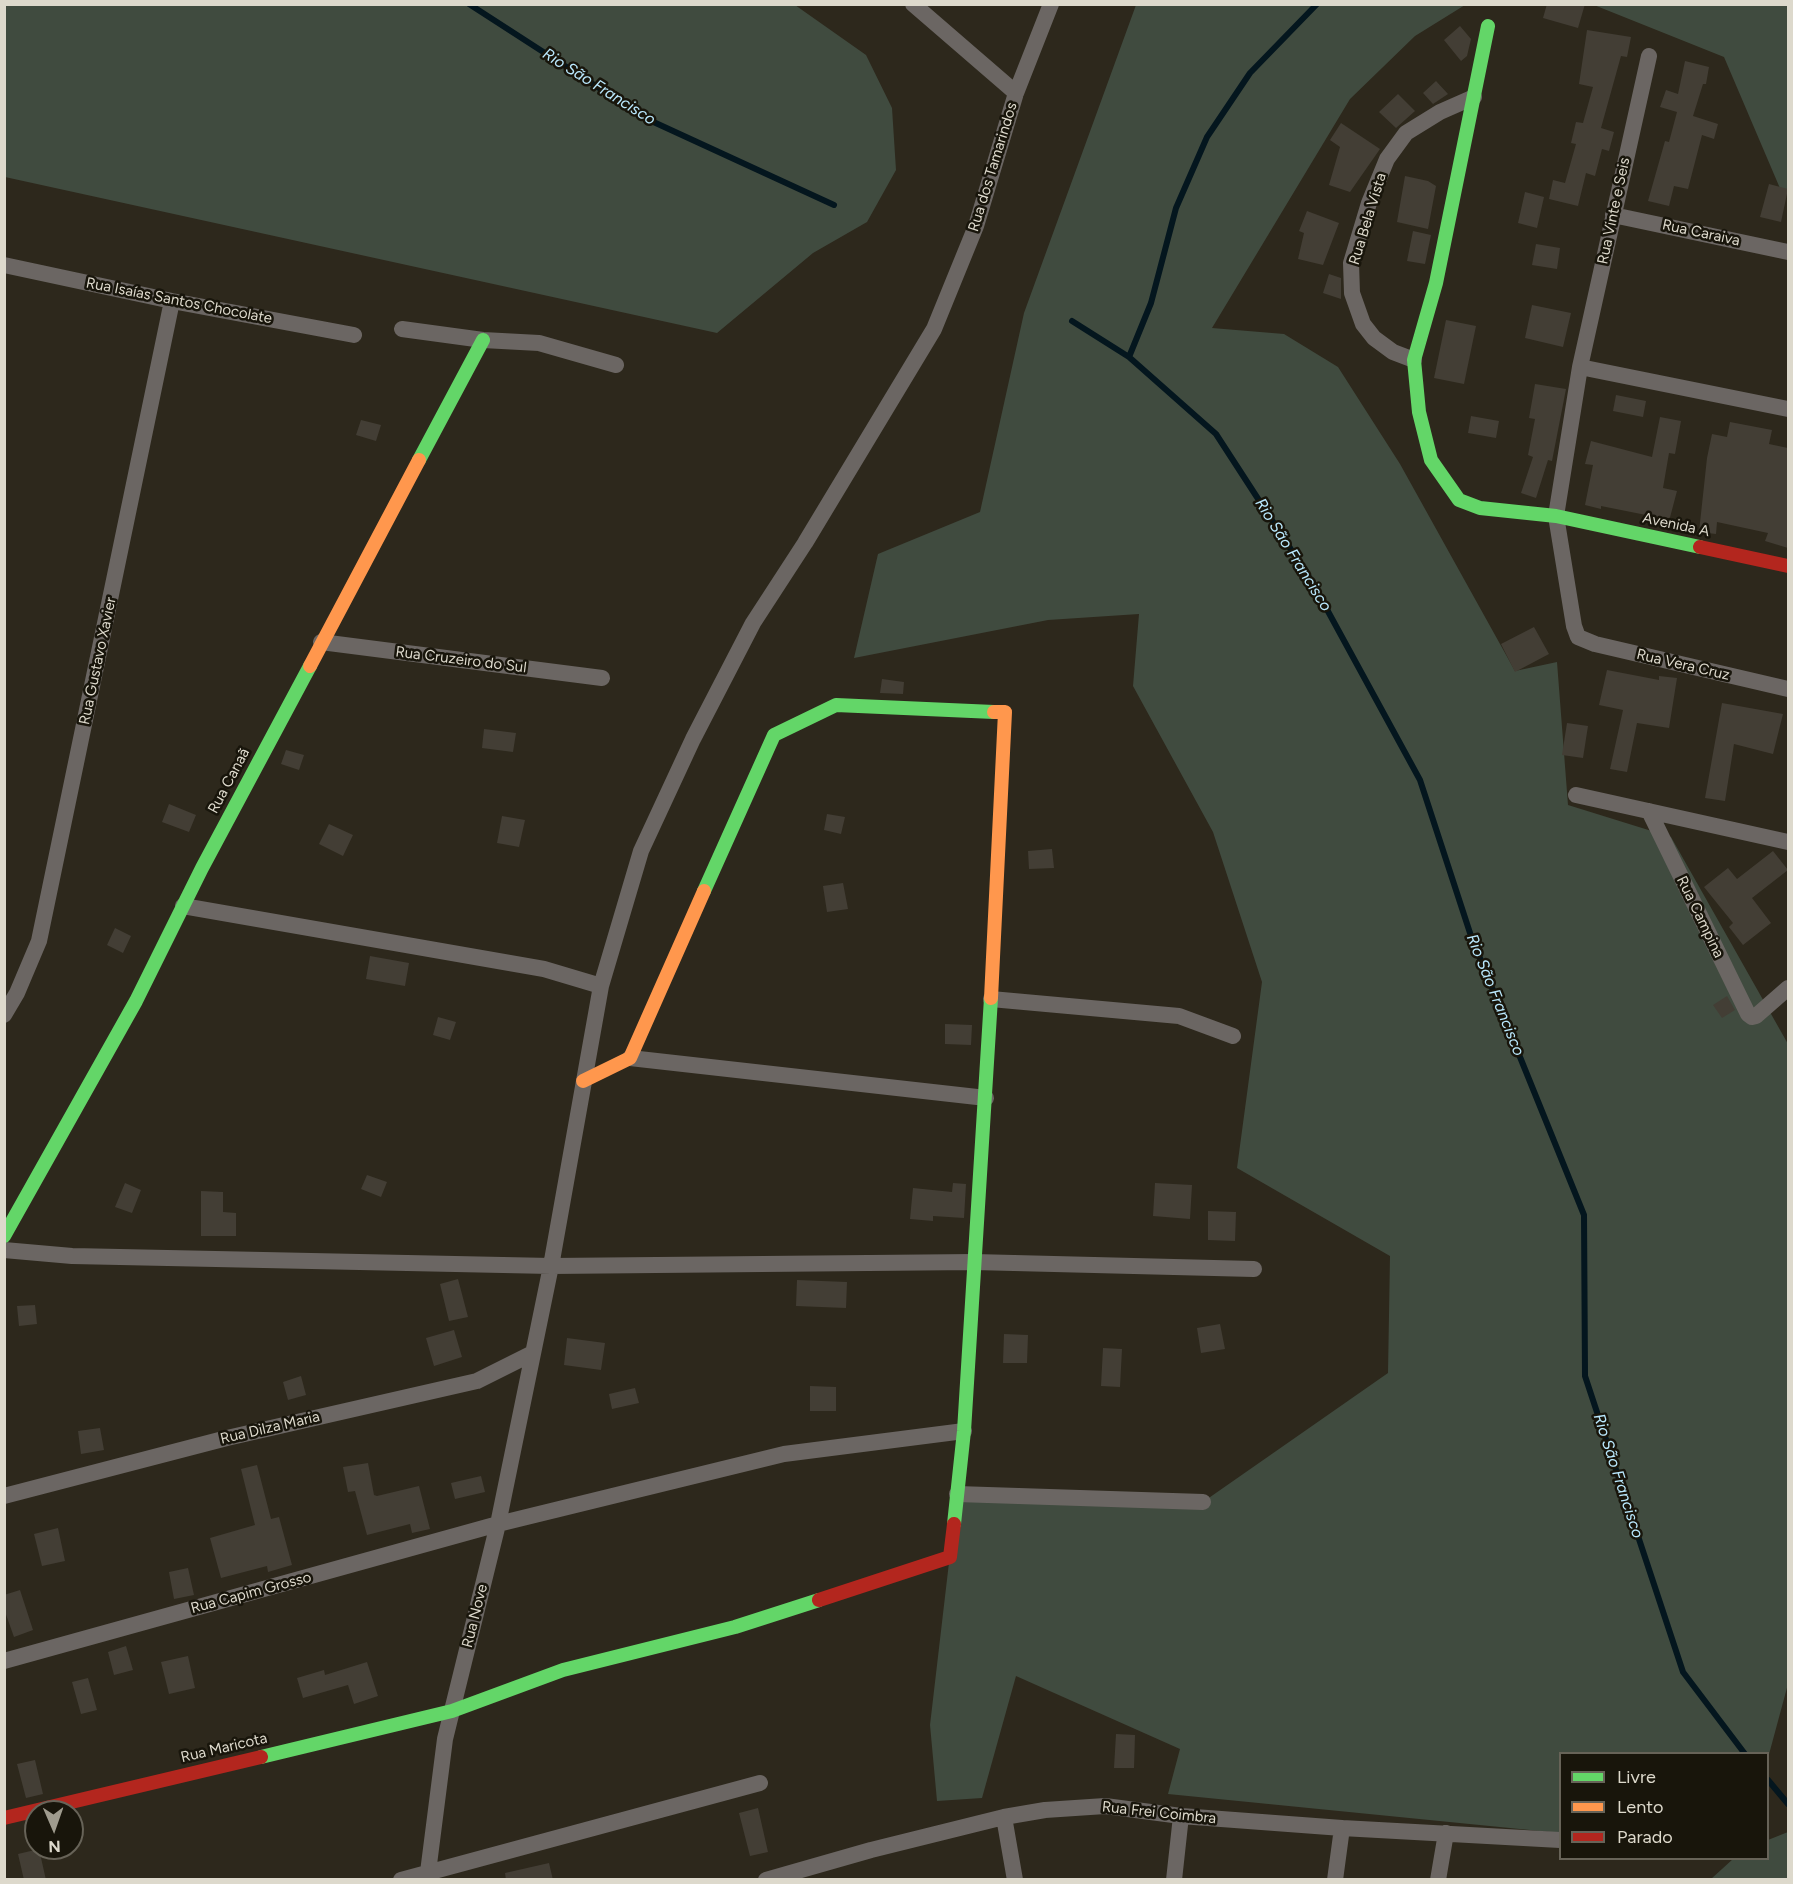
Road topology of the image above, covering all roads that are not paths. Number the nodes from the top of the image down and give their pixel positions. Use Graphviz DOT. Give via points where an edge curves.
graph roads {
  1 [pos="913,4"];
  2 [pos="1051,4"];
  3 [pos="1488,26"];
  4 [pos="1649,56"];
  5 [pos="1016,93"];
  6 [pos="1474,96"];
  7 [pos="1613,215"];
  8 [pos="1788,252"];
  9 [pos="4,266"];
  10 [pos="172,301"];
  11 [pos="402,329"];
  12 [pos="354,335"];
  13 [pos="483,340"];
  14 [pos="1414,360"];
  15 [pos="616,365"];
  16 [pos="1580,367"];
  17 [pos="1788,409"];
  18 [pos="1556,516"];
  19 [pos="1788,566"];
  20 [pos="1578,637"];
  21 [pos="321,642"];
  22 [pos="602,678"];
  23 [pos="1788,689"];
  24 [pos="1576,795"];
  25 [pos="1649,811"];
  26 [pos="1788,842"];
  27 [pos="183,906"];
  28 [pos="601,986"];
  29 [pos="1788,988"];
  30 [pos="991,999"];
  31 [pos="4,1015"];
  32 [pos="1233,1036"];
  33 [pos="630,1058"];
  34 [pos="583,1081"];
  35 [pos="986,1098"];
  36 [pos="4,1236"];
  37 [pos="4,1250"];
  38 [pos="974,1262"];
  39 [pos="551,1266"];
  40 [pos="1254,1269"];
  41 [pos="533,1353"];
  42 [pos="964,1431"];
  43 [pos="957,1494"];
  44 [pos="4,1496"];
  45 [pos="1203,1502"];
  46 [pos="498,1524"];
  47 [pos="4,1661"];
  48 [pos="452,1711"];
  49 [pos="760,1783"];
  50 [pos="1181,1816"];
  51 [pos="1004,1817"];
  52 [pos="4,1818"];
  53 [pos="1342,1828"];
  54 [pos="1446,1833"];
  55 [pos="1559,1840"];
  56 [pos="427,1876"];
  57 [pos="401,1880"];
  58 [pos="766,1880"];
  59 [pos="1015,1880"];
  60 [pos="1174,1880"];
  61 [pos="1335,1880"];
  62 [pos="1438,1880"];
  1 -- 5 [label="street"];
  2 -- 5 [label="street, Rua dos Tamarindos"];
  3 -- 6 [label="street"];
  4 -- 7 [label="street, Rua Vinte e Seis"];
  5 -- 28 [label="street, Rua dos Tamarindos" via="976,226 934,329 753,623 693,739 641,850"];
  6 -- 14 [label="street" via="1436,283"];
  6 -- 14 [label="street, Rua Bela Vista" via="1406,133 1388,159 1369,203 1351,263 1352,293 1363,324 1393,352"];
  7 -- 8 [label="street, Rua Caraiva"];
  7 -- 16 [label="street, Rua Vinte e Seis"];
  9 -- 10 [label="street, Rua Isaías Santos Chocolate"];
  10 -- 12 [label="street, Rua Isaías Santos Chocolate"];
  10 -- 31 [label="street, Rua Gustavo Xavier" via="39,941"];
  11 -- 13 [label="street"];
  13 -- 15 [label="street" via="539,343"];
  13 -- 21 [label="street, Rua Canaã"];
  14 -- 18 [label="street" via="1419,412 1431,460 1459,500 1480,508"];
  16 -- 17 [label="street"];
  16 -- 18 [label="street, Rua Vinte e Seis"];
  18 -- 19 [label="street, Avenida A"];
  18 -- 20 [label="street, Rua Vinte e Seis"];
  20 -- 23 [label="street, Rua Vera Cruz"];
  21 -- 22 [label="street, Rua Cruzeiro do Sul"];
  21 -- 27 [label="street, Rua Canaã"];
  24 -- 25 [label="street"];
  25 -- 26 [label="street"];
  25 -- 29 [label="street, Rua Campina" via="1748,1014 1756,1016"];
  27 -- 28 [label="street" via="544,969"];
  27 -- 36 [label="street, Rua Canaã" via="136,1001"];
  28 -- 34 [label="street, Rua Nove"];
  30 -- 32 [label="street" via="1179,1016"];
  30 -- 33 [label="street" via="1005,712 836,705 774,735"];
  30 -- 35 [label="street"];
  33 -- 34 [label="street"];
  33 -- 35 [label="street"];
  34 -- 39 [label="street, Rua Nove"];
  35 -- 38 [label="street"];
  37 -- 39 [label="street" via="72,1256"];
  38 -- 39 [label="street"];
  38 -- 40 [label="street"];
  38 -- 42 [label="street"];
  39 -- 41 [label="street, Rua Nove"];
  41 -- 44 [label="street, Rua Dilza Maria" via="477,1381 227,1438"];
  41 -- 46 [label="street, Rua Nove"];
  42 -- 43 [label="street"];
  42 -- 46 [label="street, Rua Capim Grosso" via="784,1454"];
  43 -- 45 [label="street"];
  43 -- 48 [label="street, Rua Maricota" via="950,1557 735,1627 563,1670"];
  46 -- 47 [label="street, Rua Capim Grosso"];
  46 -- 48 [label="street, Rua Nove"];
  48 -- 52 [label="street, Rua Maricota"];
  48 -- 56 [label="street, Rua Nove"];
  49 -- 56 [label="street"];
  50 -- 51 [label="street, Rua Frei Coimbra" via="1105,1806"];
  50 -- 53 [label="street, Rua Frei Coimbra"];
  50 -- 60 [label="street"];
  51 -- 58 [label="street, Rua Frei Coimbra"];
  51 -- 59 [label="street"];
  53 -- 54 [label="street, Rua Frei Coimbra"];
  53 -- 61 [label="street"];
  54 -- 55 [label="street, Rua Frei Coimbra"];
  54 -- 62 [label="street"];
  56 -- 57 [label="street"];
}
